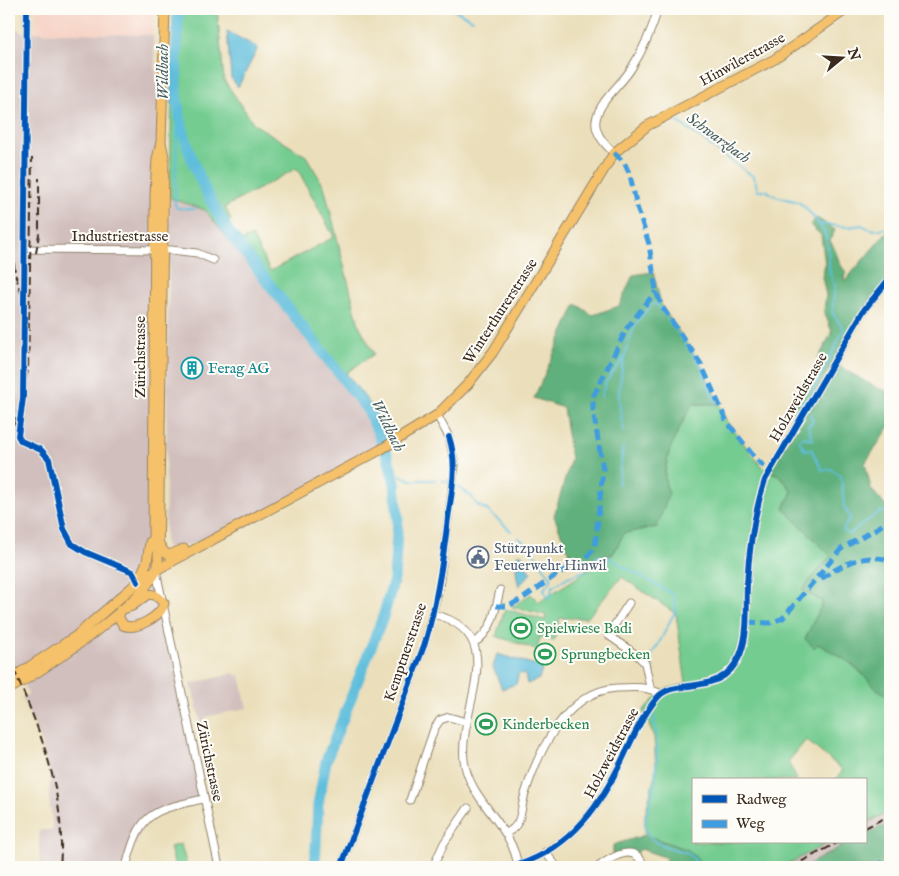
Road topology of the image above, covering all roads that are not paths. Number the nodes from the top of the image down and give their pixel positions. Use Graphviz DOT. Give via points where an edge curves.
graph roads {
  1 [pos="27,9"];
  2 [pos="165,9"];
  3 [pos="658,9"];
  4 [pos="848,9"];
  5 [pos="698,99"];
  6 [pos="614,153"];
  7 [pos="25,249"];
  8 [pos="159,249"];
  9 [pos="213,260"];
  10 [pos="890,278"];
  11 [pos="437,414"];
  12 [pos="152,532"];
  13 [pos="210,540"];
  14 [pos="159,544"];
  15 [pos="156,572"];
  16 [pos="138,582"];
  17 [pos="500,590"];
  18 [pos="164,603"];
  19 [pos="629,603"];
  20 [pos="120,610"];
  21 [pos="434,614"];
  22 [pos="474,643"];
  23 [pos="9,680"];
  24 [pos="650,687"];
  25 [pos="9,689"];
  26 [pos="661,694"];
  27 [pos="466,722"];
  28 [pos="203,799"];
  29 [pos="410,800"];
  30 [pos="468,808"];
  31 [pos="9,812"];
  32 [pos="506,833"];
  33 [pos="9,835"];
  34 [pos="545,852"];
  35 [pos="518,866"];
  36 [pos="126,867"];
  37 [pos="219,867"];
  38 [pos="341,867"];
  39 [pos="433,867"];
  40 [pos="557,867"];
  41 [pos="598,867"];
  42 [pos="644,867"];
  1 -- 7 [label="street"];
  2 -- 8 [label="main road, Zürichstrasse" via="161,142 156,176"];
  3 -- 6 [label="street" via="651,31 630,70 600,110 596,121 598,133"];
  4 -- 5 [label="main road, Hinwilerstrasse" via="775,59"];
  5 -- 6 [label="main road, Winterthurerstrasse" via="647,126"];
  6 -- 11 [label="main road, Winterthurerstrasse" via="493,352 468,384"];
  7 -- 8 [label="street, Industriestrasse"];
  7 -- 16 [label="street" via="23,395 18,438 41,450 49,459 64,529 72,544 134,572"];
  8 -- 9 [label="street, Industriestrasse" via="193,252"];
  8 -- 12 [label="main road, Zürichstrasse"];
  8 -- 14 [label="main road, Zürichstrasse"];
  10 -- 26 [label="street, Holzweidstrasse" via="864,310 765,480 755,521 748,574 746,631 738,658 730,670 714,680"];
  11 -- 13 [label="main road, Winterthurerstrasse" via="392,444"];
  11 -- 21 [label="street, Kemptnerstrasse" via="449,437 455,465"];
  12 -- 15 [label="main road, Zürichstrasse"];
  12 -- 16 [label="main road" via="149,556"];
  13 -- 14 [label="main road" via="170,555"];
  13 -- 15 [label="main road, Winterthurerstrasse"];
  14 -- 15 [label="main road, Zürichstrasse"];
  15 -- 16 [label="main road, Winterthurerstrasse"];
  15 -- 18 [label="street, Zürichstrasse"];
  15 -- 20 [label="main road, Winterthurerstrasse" via="150,582"];
  16 -- 23 [label="main road, Winterthurerstrasse" via="76,636"];
  17 -- 22 [label="street" via="487,634"];
  18 -- 20 [label="main road" via="148,594"];
  18 -- 20 [label="main road" via="153,619 128,627 121,622"];
  18 -- 28 [label="street, Zürichstrasse"];
  19 -- 24 [label="street" via="608,636 645,663"];
  20 -- 25 [label="main road, Winterthurerstrasse" via="66,653"];
  21 -- 22 [label="street" via="457,623"];
  21 -- 38 [label="street, Kemptnerstrasse"];
  22 -- 27 [label="street" via="478,681"];
  24 -- 26 [label="street"];
  24 -- 32 [label="street" via="602,691 580,701 554,731 533,771 519,822"];
  26 -- 34 [label="street, Holzweidstrasse" via="640,723 598,806 574,832"];
  27 -- 29 [label="street" via="449,717 440,720"];
  27 -- 32 [label="street" via="463,747 467,773"];
  28 -- 36 [label="street" via="166,808 146,819 134,838"];
  28 -- 37 [label="street, Zürichstrasse"];
  30 -- 39 [label="street" via="444,843"];
  31 -- 33 [label="street"];
  32 -- 35 [label="street"];
  34 -- 35 [label="street, Holzweidstrasse"];
  34 -- 40 [label="street"];
  41 -- 42 [label="street" via="616,855 628,852 638,856"];
}
